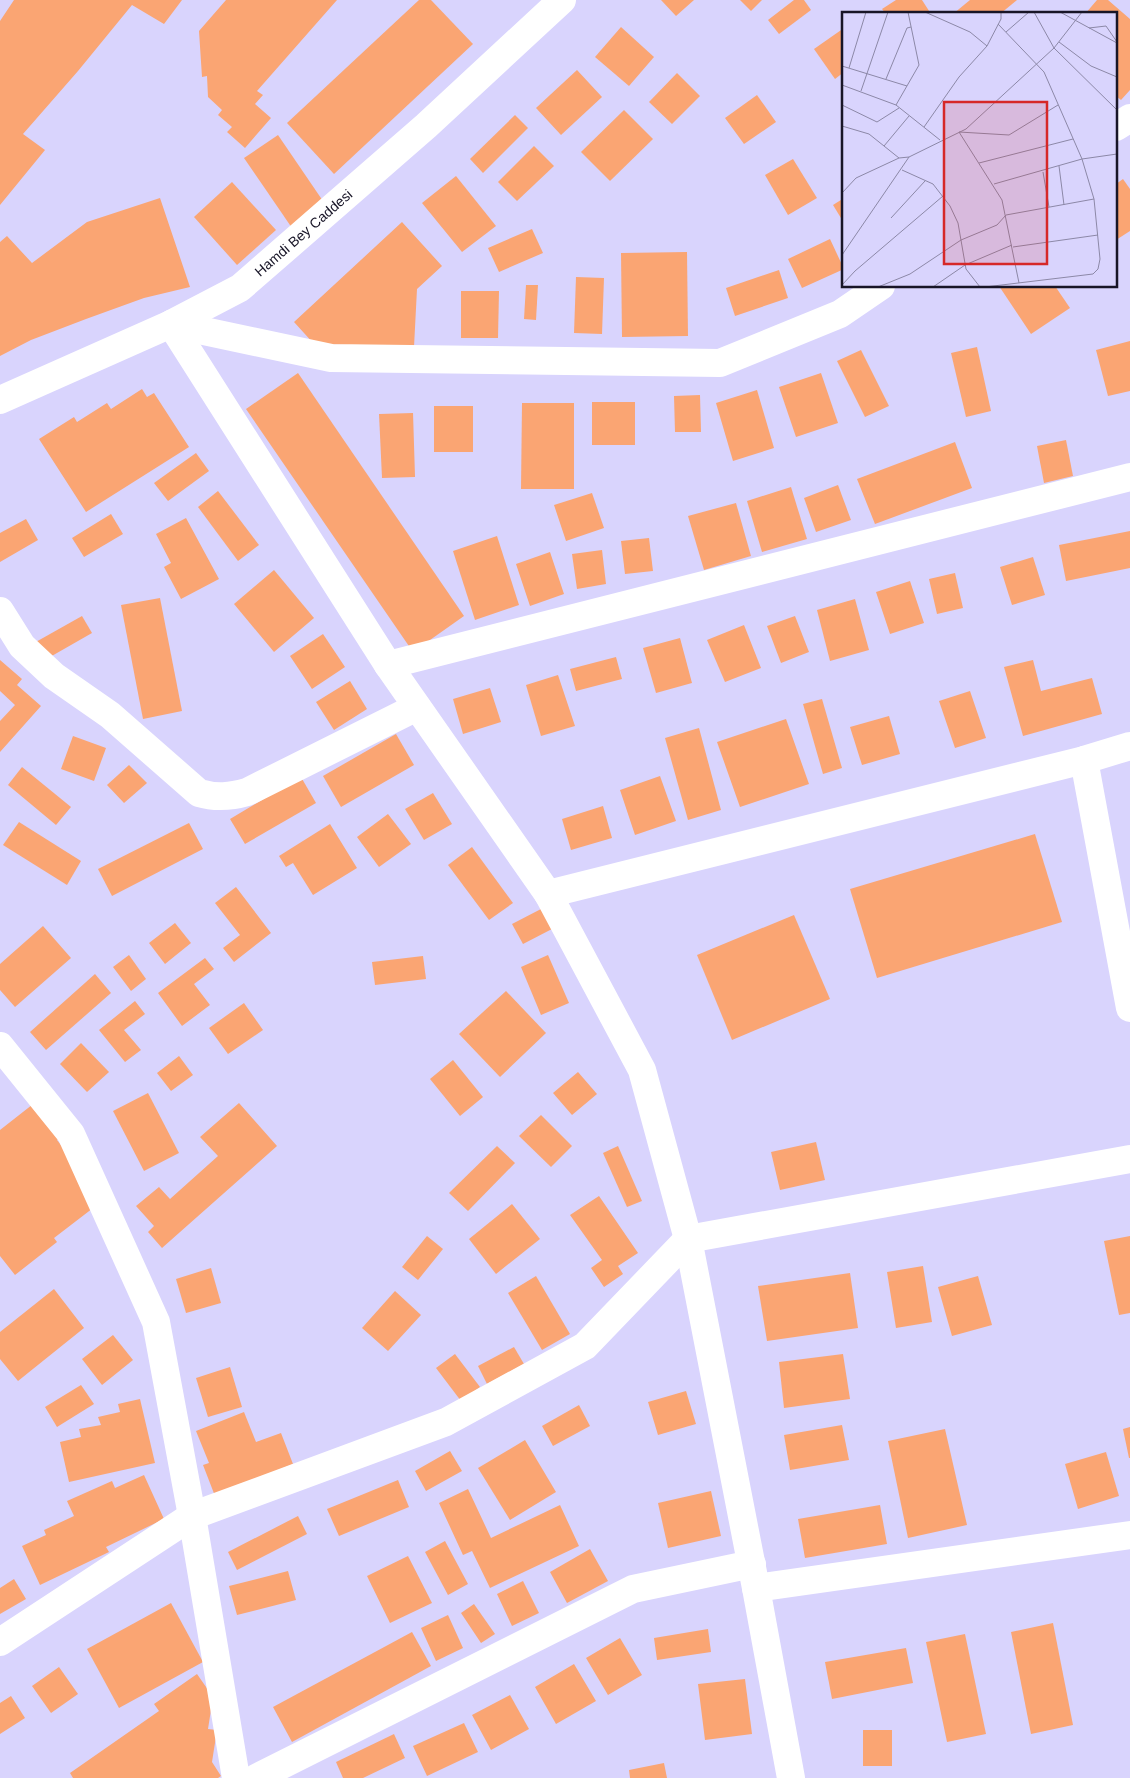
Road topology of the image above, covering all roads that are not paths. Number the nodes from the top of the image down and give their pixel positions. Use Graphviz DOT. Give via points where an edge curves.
graph roads {
  1 [pos="562,0"];
  2 [pos="1130,118"];
  3 [pos="1118,126"];
  4 [pos="878,288"];
  5 [pos="171,324"];
  6 [pos="0,400"];
  7 [pos="1130,477"];
  8 [pos="0,611"];
  9 [pos="388,665"];
  10 [pos="417,707"];
  11 [pos="1130,746"];
  12 [pos="1084,760"];
  13 [pos="548,894"];
  14 [pos="1130,1008"];
  15 [pos="0,1046"];
  16 [pos="1130,1159"];
  17 [pos="688,1239"];
  18 [pos="192,1516"];
  19 [pos="1130,1535"];
  20 [pos="754,1576"];
  21 [pos="0,1642"];
  22 [pos="236,1778"];
  23 [pos="256,1778"];
  24 [pos="791,1778"];
  1 -- 5 [label="street, Hamdi Bey Caddesi" via="426,126 240,288"];
  2 -- 3 [label="street"];
  4 -- 5 [label="street" via="840,314 720,363 331,358"];
  5 -- 6 [label="street, Hamdi Bey Caddesi"];
  5 -- 9 [label="street"];
  7 -- 9 [label="street"];
  8 -- 10 [label="street" via="22,646 54,676 110,715 199,793 210,796 234,796 248,792"];
  9 -- 10 [label="street"];
  10 -- 13 [label="street"];
  11 -- 12 [label="street"];
  12 -- 13 [label="street"];
  12 -- 14 [label="street"];
  13 -- 17 [label="street" via="642,1070"];
  15 -- 18 [label="street" via="71,1134 156,1322"];
  16 -- 17 [label="street"];
  17 -- 18 [label="street" via="585,1346 446,1422"];
  17 -- 20 [label="street"];
  18 -- 21 [label="street"];
  18 -- 22 [label="street"];
  19 -- 20 [label="street"];
  20 -- 23 [label="street" via="633,1589"];
  20 -- 24 [label="street"];
}
